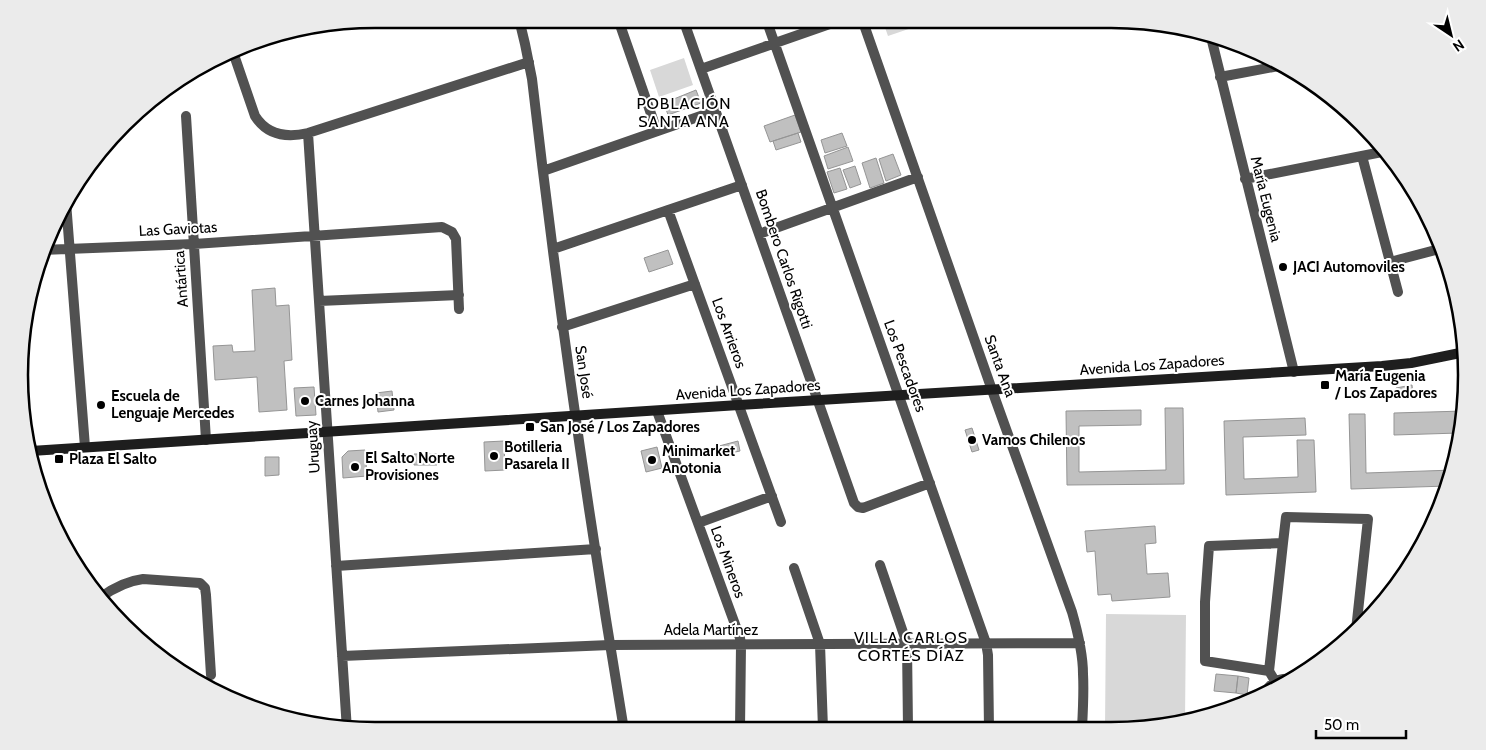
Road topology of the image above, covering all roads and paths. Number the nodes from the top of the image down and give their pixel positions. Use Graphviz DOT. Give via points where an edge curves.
graph roads {
  1 [pos="521,28"];
  2 [pos="621,28"];
  3 [pos="686,28"];
  4 [pos="769,28"];
  5 [pos="818,28"];
  6 [pos="865,28"];
  7 [pos="774,43"];
  8 [pos="1212,43"];
  9 [pos="235,57"];
  10 [pos="529,62"];
  11 [pos="1273,67"];
  12 [pos="701,69"];
  13 [pos="1220,78"];
  14 [pos="716,111"];
  15 [pos="186,116"];
  16 [pos="657,131"];
  17 [pos="308,133"];
  18 [pos="1378,153"];
  19 [pos="1362,156"];
  20 [pos="543,171"];
  21 [pos="918,177"];
  22 [pos="1245,179"];
  23 [pos="742,185"];
  24 [pos="833,208"];
  25 [pos="668,210"];
  26 [pos="67,214"];
  27 [pos="759,234"];
  28 [pos="315,236"];
  29 [pos="194,244"];
  30 [pos="69,249"];
  31 [pos="553,249"];
  32 [pos="51,250"];
  33 [pos="1435,250"];
  34 [pos="1390,262"];
  35 [pos="695,284"];
  36 [pos="1398,292"];
  37 [pos="458,295"];
  38 [pos="319,301"];
  39 [pos="459,309"];
  40 [pos="562,327"];
  41 [pos="1458,354"];
  42 [pos="1294,372"];
  43 [pos="992,390"];
  44 [pos="900,396"];
  45 [pos="818,401"];
  46 [pos="739,405"];
  47 [pos="657,411"];
  48 [pos="575,416"];
  49 [pos="327,432"];
  50 [pos="206,440"];
  51 [pos="85,448"];
  52 [pos="36,451"];
  53 [pos="930,483"];
  54 [pos="772,496"];
  55 [pos="781,522"];
  56 [pos="698,524"];
  57 [pos="1283,543"];
  58 [pos="596,549"];
  59 [pos="880,565"];
  60 [pos="336,566"];
  61 [pos="794,568"];
  62 [pos="105,594"];
  63 [pos="1357,621"];
  64 [pos="986,643"];
  65 [pos="1080,643"];
  66 [pos="820,644"];
  67 [pos="907,644"];
  68 [pos="610,645"];
  69 [pos="741,645"];
  70 [pos="342,656"];
  71 [pos="1269,671"];
  72 [pos="211,675"];
  73 [pos="1278,680"];
  74 [pos="1275,681"];
  75 [pos="346,721"];
  76 [pos="623,722"];
  77 [pos="740,722"];
  78 [pos="823,722"];
  79 [pos="908,722"];
  80 [pos="989,722"];
  81 [pos="1082,722"];
  1 -- 10 [label="street, San José"];
  2 -- 16 [label="street"];
  3 -- 12 [label="street, Bombero Carlos Rigotti"];
  4 -- 7 [label="street, Los Pescadores"];
  5 -- 7 [label="street"];
  6 -- 21 [label="street, Santa Ana"];
  7 -- 12 [label="street"];
  7 -- 24 [label="street, Los Pescadores"];
  8 -- 13 [label="street, María Eugenia"];
  9 -- 17 [label="street" via="259,122 280,135"];
  10 -- 17 [label="street"];
  10 -- 20 [label="street, San José"];
  11 -- 13 [label="street"];
  12 -- 14 [label="street, Bombero Carlos Rigotti"];
  13 -- 22 [label="street, María Eugenia"];
  14 -- 16 [label="street"];
  14 -- 23 [label="street, Bombero Carlos Rigotti"];
  15 -- 29 [label="street, Antártica"];
  16 -- 20 [label="street"];
  17 -- 28 [label="street, Uruguay"];
  18 -- 19 [label="street"];
  19 -- 22 [label="street"];
  19 -- 34 [label="street"];
  20 -- 31 [label="street, San José"];
  21 -- 24 [label="street"];
  21 -- 43 [label="street, Santa Ana"];
  22 -- 42 [label="street, María Eugenia"];
  23 -- 25 [label="street"];
  23 -- 27 [label="street, Bombero Carlos Rigotti"];
  24 -- 27 [label="street"];
  24 -- 44 [label="street, Los Pescadores"];
  25 -- 31 [label="street"];
  25 -- 35 [label="street, Los Arrieros"];
  26 -- 30 [label="street"];
  27 -- 45 [label="street, Bombero Carlos Rigotti"];
  28 -- 29 [label="street, Las Gaviotas"];
  28 -- 37 [label="street, Las Gaviotas" via="447,229 456,239"];
  28 -- 38 [label="street, Uruguay"];
  29 -- 30 [label="street, Las Gaviotas"];
  29 -- 50 [label="street, Antártica"];
  30 -- 32 [label="street, Las Gaviotas"];
  30 -- 51 [label="street"];
  31 -- 40 [label="street, San José"];
  33 -- 34 [label="street"];
  34 -- 36 [label="street"];
  35 -- 40 [label="street"];
  35 -- 46 [label="street, Los Arrieros"];
  37 -- 38 [label="street"];
  37 -- 39 [label="street"];
  38 -- 49 [label="street, Uruguay"];
  40 -- 48 [label="street, San José"];
  41 -- 42 [label="main road, Avenida Los Zapadores" via="1397,365"];
  42 -- 43 [label="main road, Avenida Los Zapadores"];
  43 -- 44 [label="main road, Avenida Los Zapadores"];
  43 -- 65 [label="street, Santa Ana" via="1069,603"];
  44 -- 45 [label="main road, Avenida Los Zapadores"];
  44 -- 53 [label="street, Los Pescadores"];
  45 -- 46 [label="main road, Avenida Los Zapadores"];
  45 -- 53 [label="street, Bombero Carlos Rigotti" via="858,507 863,508"];
  46 -- 47 [label="main road, Avenida Los Zapadores"];
  46 -- 54 [label="street, Los Arrieros"];
  47 -- 48 [label="main road, Avenida Los Zapadores"];
  47 -- 56 [label="street, Los Mineros"];
  48 -- 49 [label="main road, Avenida Los Zapadores"];
  48 -- 58 [label="street, San José"];
  49 -- 50 [label="main road, Avenida Los Zapadores"];
  49 -- 60 [label="street, Uruguay"];
  50 -- 51 [label="main road, Avenida Los Zapadores"];
  51 -- 52 [label="main road, Avenida Los Zapadores"];
  53 -- 64 [label="street, Los Pescadores"];
  54 -- 55 [label="street, Los Arrieros"];
  54 -- 56 [label="street"];
  56 -- 69 [label="street, Los Mineros"];
  57 -- 63 [label="street" via="1286,517 1368,519"];
  57 -- 71 [label="street"];
  57 -- 71 [label="street" via="1208,546 1205,661"];
  58 -- 60 [label="street"];
  58 -- 68 [label="street, San José"];
  59 -- 67 [label="street"];
  60 -- 70 [label="street, Uruguay"];
  61 -- 66 [label="street"];
  62 -- 72 [label="street" via="121,584 144,579 196,582 203,586"];
  64 -- 65 [label="street, Adela Martínez"];
  64 -- 67 [label="street, Adela Martínez"];
  64 -- 80 [label="street, Los Pescadores"];
  65 -- 81 [label="street, Santa Ana" via="1084,675"];
  66 -- 67 [label="street, Adela Martínez"];
  66 -- 69 [label="street, Adela Martínez"];
  66 -- 78 [label="street"];
  67 -- 79 [label="street"];
  68 -- 69 [label="street, Adela Martínez"];
  68 -- 70 [label="street, Adela Martínez"];
  68 -- 76 [label="street, San José"];
  69 -- 77 [label="street, Los Mineros"];
  70 -- 75 [label="street, Uruguay"];
  71 -- 74 [label="street"];
  73 -- 74 [label="street"];
}
